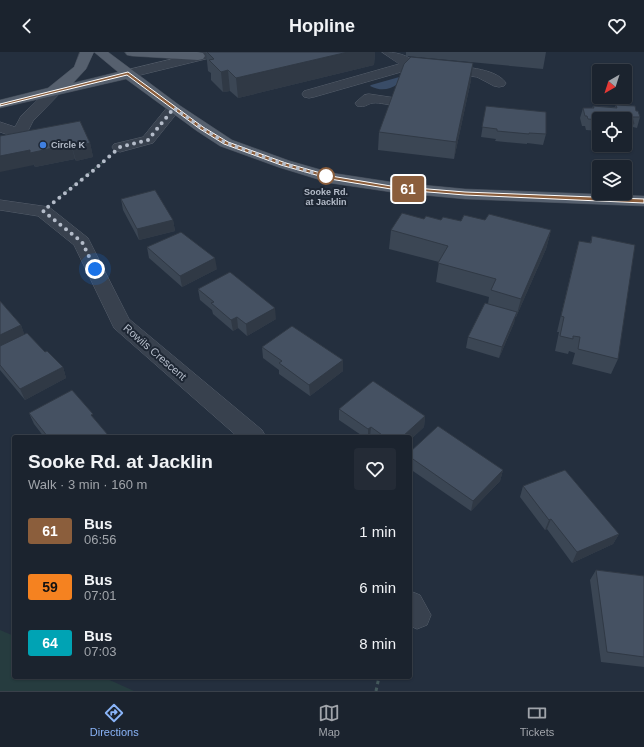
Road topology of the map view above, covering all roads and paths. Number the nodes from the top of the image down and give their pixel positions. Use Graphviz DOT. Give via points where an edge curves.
graph roads {
  1 [pos="87,52"];
  2 [pos="100,52"];
  3 [pos="132,52"];
  4 [pos="217,52"];
  5 [pos="389,52"];
  6 [pos="198,56"];
  7 [pos="410,65"];
  8 [pos="128,74"];
  9 [pos="499,83"];
  10 [pos="52,92"];
  11 [pos="309,94"];
  12 [pos="391,101"];
  13 [pos="362,103"];
  14 [pos="0,104"];
  15 [pos="174,108"];
  16 [pos="0,127"];
  17 [pos="120,147"];
  18 [pos="644,201"];
  19 [pos="0,205"];
  20 [pos="43,211"];
  21 [pos="252,435"];
  22 [pos="379,679"];
  23 [pos="376,691"];
  1 -- 10 [label="main road" via="85,62 69,80"];
  2 -- 8 [label="main road"];
  3 -- 6 [label="main road"];
  4 -- 6 [label="street"];
  5 -- 7 [label="street"];
  6 -- 8 [label="street"];
  7 -- 9 [label="street" via="482,68"];
  7 -- 11 [label="street"];
  8 -- 10 [label="main road"];
  8 -- 15 [label="main road"];
  10 -- 14 [label="main road"];
  10 -- 16 [label="street" via="26,119 20,134"];
  12 -- 13 [label="street" via="369,98"];
  15 -- 17 [label="street" via="148,140"];
  15 -- 18 [label="main road" via="226,143 330,178 465,194"];
  17 -- 20 [label="path"];
  19 -- 20 [label="street"];
  20 -- 21 [label="street, Rowils Crescent" via="82,242 121,323"];
  22 -- 23 [label="path"];
}
